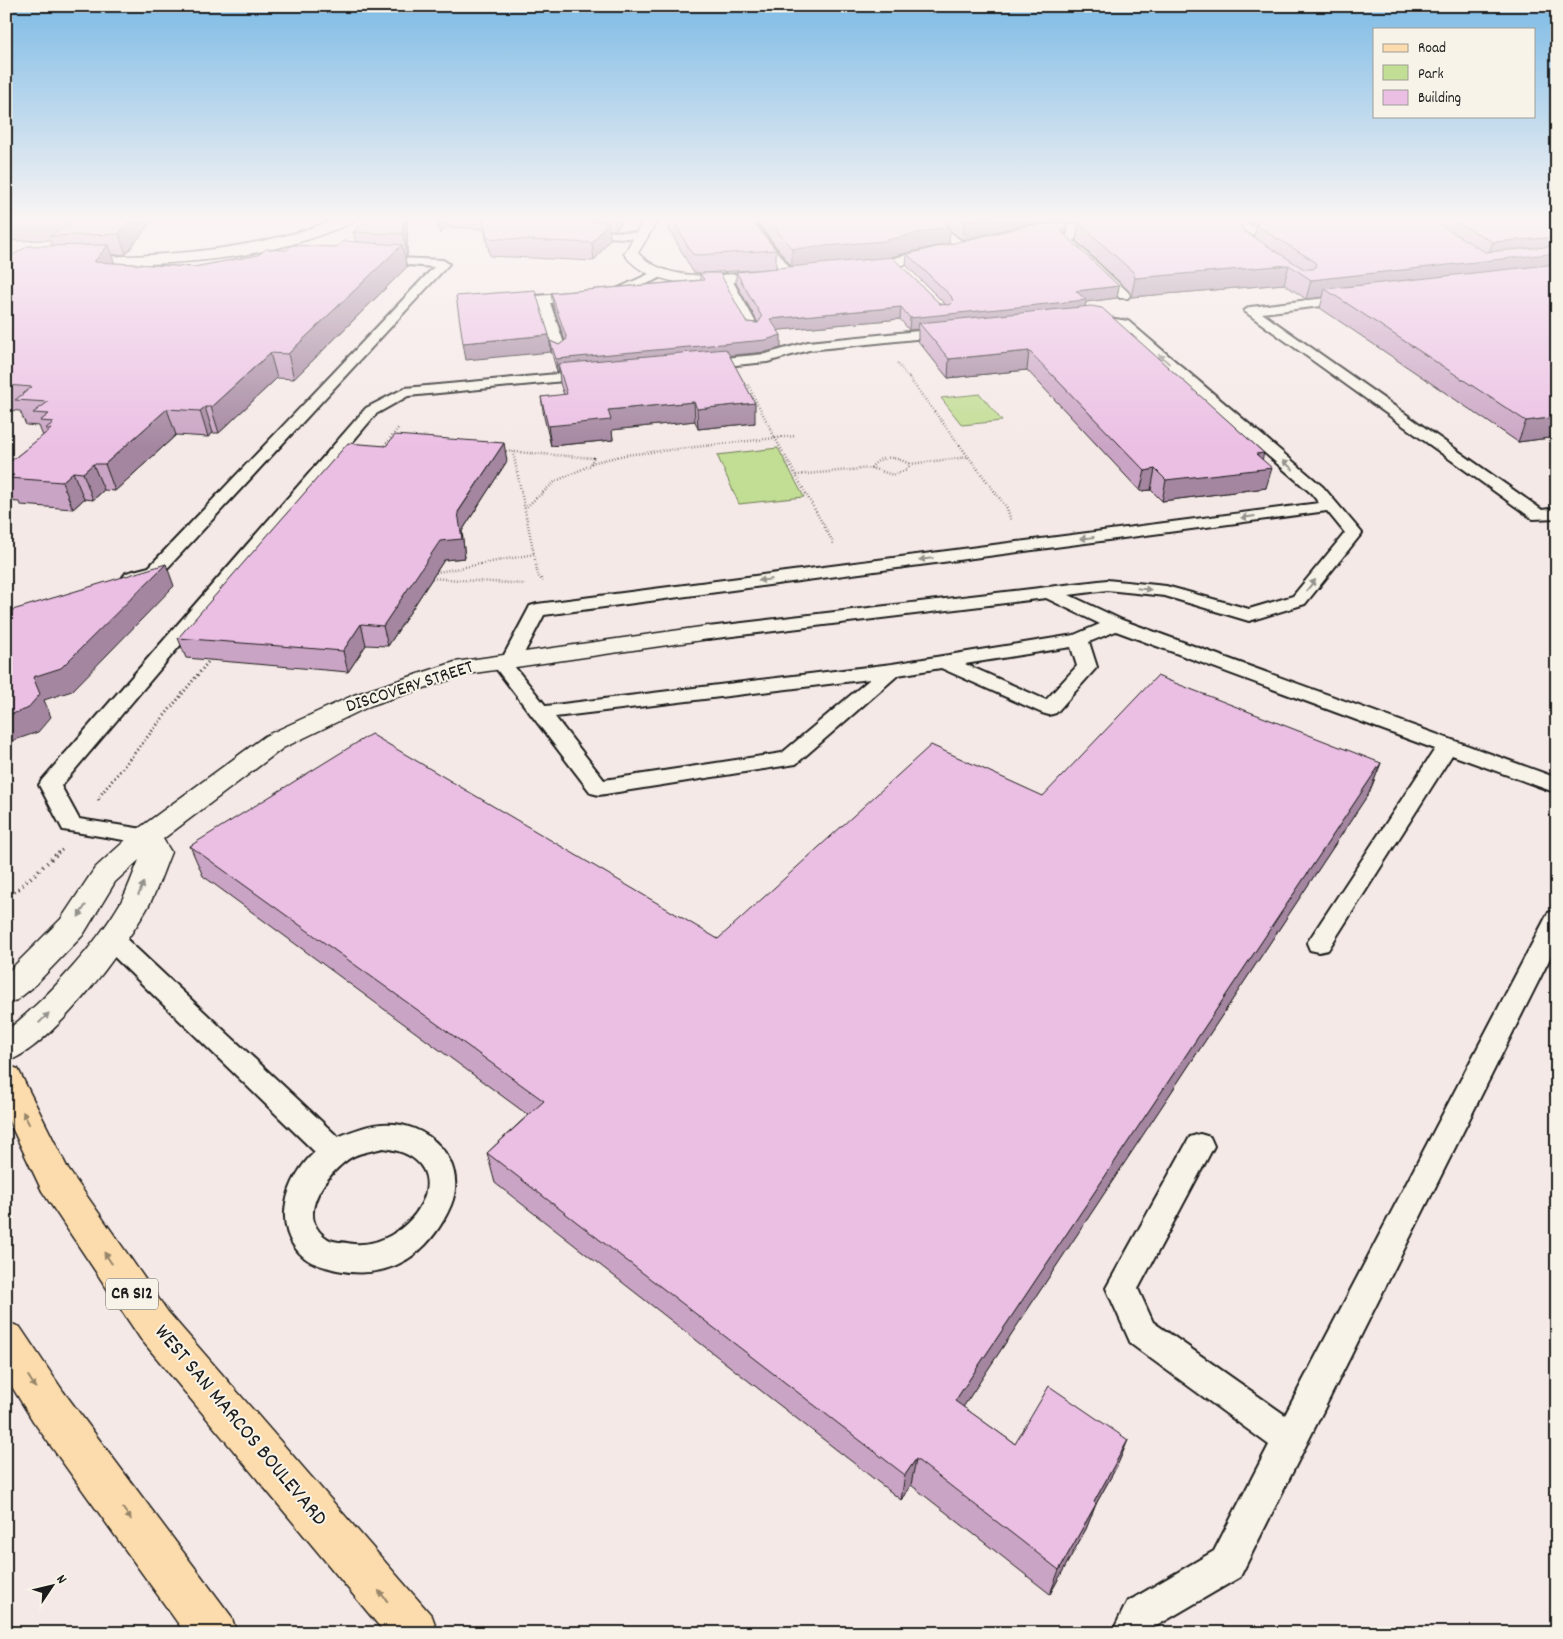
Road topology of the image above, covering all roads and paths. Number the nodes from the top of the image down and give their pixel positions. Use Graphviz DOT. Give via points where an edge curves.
graph roads {
  1 [pos="414,294"];
  2 [pos="610,294"];
  3 [pos="734,294"];
  4 [pos="1369,298"];
  5 [pos="543,300"];
  6 [pos="504,303"];
  7 [pos="1078,319"];
  8 [pos="753,330"];
  9 [pos="962,331"];
  10 [pos="560,352"];
  11 [pos="894,360"];
  12 [pos="689,366"];
  13 [pos="610,373"];
  14 [pos="746,380"];
  15 [pos="405,420"];
  16 [pos="427,436"];
  17 [pos="795,436"];
  18 [pos="417,438"];
  19 [pos="776,438"];
  20 [pos="398,440"];
  21 [pos="388,441"];
  22 [pos="385,444"];
  23 [pos="395,445"];
  24 [pos="494,451"];
  25 [pos="379,452"];
  26 [pos="513,452"];
  27 [pos="968,457"];
  28 [pos="591,463"];
  29 [pos="910,464"];
  30 [pos="871,468"];
  31 [pos="796,476"];
  32 [pos="1331,506"];
  33 [pos="525,508"];
  34 [pos="1557,513"];
  35 [pos="1012,522"];
  36 [pos="838,552"];
  37 [pos="534,554"];
  38 [pos="427,574"];
  39 [pos="425,578"];
  40 [pos="118,581"];
  41 [pos="528,585"];
  42 [pos="537,585"];
  43 [pos="1048,592"];
  44 [pos="1115,624"];
  45 [pos="708,634"];
  46 [pos="1079,640"];
  47 [pos="216,652"];
  48 [pos="506,661"];
  49 [pos="944,662"];
  50 [pos="892,670"];
  51 [pos="541,713"];
  52 [pos="1447,746"];
  53 [pos="1557,786"];
  54 [pos="87,828"];
  55 [pos="148,836"];
  56 [pos="6,900"];
  57 [pos="1557,919"];
  58 [pos="112,940"];
  59 [pos="1320,943"];
  60 [pos="6,991"];
  61 [pos="6,1049"];
  62 [pos="6,1079"];
  63 [pos="1200,1146"];
  64 [pos="335,1152"];
  65 [pos="6,1341"];
  66 [pos="1291,1440"];
  67 [pos="214,1633"];
  68 [pos="415,1633"];
  69 [pos="1131,1633"];
  1 -- 40 [label="lane" via="155,571"];
  2 -- 5 [label="lane"];
  3 -- 8 [label="lane"];
  4 -- 34 [label="lane" via="1250,311 1539,515"];
  5 -- 6 [label="lane"];
  5 -- 10 [label="lane"];
  32 -- 7 [label="lane, one-way" via="1317,490 1123,324"];
  9 -- 12 [label="lane" via="808,346 767,358"];
  11 -- 27 [label="path"];
  13 -- 54 [label="lane" via="404,392 371,411 50,785 71,826"];
  14 -- 19 [label="path"];
  15 -- 21 [label="path"];
  16 -- 18 [label="path"];
  17 -- 19 [label="path"];
  19 -- 28 [label="path" via="625,455"];
  19 -- 31 [label="path"];
  20 -- 21 [label="path"];
  21 -- 22 [label="path"];
  22 -- 23 [label="path"];
  22 -- 25 [label="path"];
  24 -- 26 [label="path"];
  26 -- 28 [label="path" via="593,458"];
  26 -- 33 [label="path"];
  27 -- 29 [label="path"];
  27 -- 35 [label="path" via="1007,508"];
  28 -- 33 [label="path" via="556,481"];
  29 -- 30 [label="path" via="889,457 878,460"];
  29 -- 30 [label="path" via="907,470 893,475"];
  30 -- 31 [label="path"];
  31 -- 36 [label="path"];
  43 -- 32 [label="lane, one-way" via="1107,585 1166,591 1249,615 1298,600 1354,533"];
  32 -- 48 [label="lane, one-way" via="537,610"];
  33 -- 37 [label="path"];
  37 -- 38 [label="path"];
  37 -- 42 [label="path" via="538,576 547,586"];
  39 -- 41 [label="path"];
  43 -- 44 [label="lane"];
  43 -- 45 [label="lane"];
  44 -- 46 [label="lane"];
  44 -- 52 [label="lane"];
  45 -- 48 [label="street, DISCOVERY STREET"];
  46 -- 49 [label="lane"];
  46 -- 49 [label="lane" via="1087,667 1049,708"];
  47 -- 54 [label="path" via="98,798 103,807 115,811"];
  48 -- 51 [label="lane"];
  48 -- 55 [label="street, DISCOVERY STREET" via="463,668 363,700 274,742"];
  49 -- 50 [label="lane"];
  50 -- 51 [label="lane"];
  50 -- 51 [label="lane" via="788,760 599,788"];
  52 -- 53 [label="lane"];
  52 -- 59 [label="lane"];
  54 -- 55 [label="lane"];
  54 -- 56 [label="path"];
  58 -- 55 [label="street, one-way" via="135,902 157,852"];
  55 -- 60 [label="street, DISCOVERY STREET, one-way" via="105,875 72,928"];
  57 -- 66 [label="lane"];
  61 -- 58 [label="street, one-way" via="42,1021"];
  58 -- 64 [label="lane"];
  68 -- 62 [label="main road, WEST SAN MARCOS BOULEVARD / CR S12, one-way" via="154,1325 55,1180"];
  63 -- 66 [label="lane" via="1122,1288 1142,1334"];
  64 -- 64 [label="lane" via="316,1170 303,1191 298,1214 304,1235 319,1250 341,1259 368,1259 392,1252 429,1222 439,1202 442,1182 437,1164 425,1149 406,1139 383,1136 358,1141"];
  65 -- 67 [label="main road, one-way" via="48,1406"];
  66 -- 69 [label="lane" via="1227,1564 1140,1615"];
}
